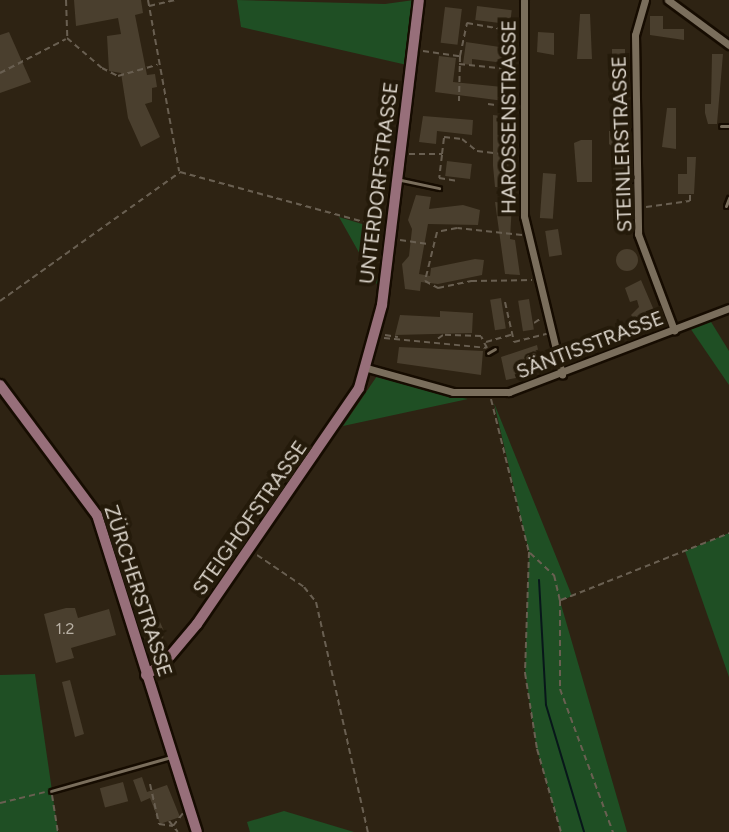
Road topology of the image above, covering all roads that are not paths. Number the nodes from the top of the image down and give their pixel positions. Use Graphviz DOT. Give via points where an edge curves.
graph roads {
  1 [pos="419,0"];
  2 [pos="524,0"];
  3 [pos="645,0"];
  4 [pos="668,0"];
  5 [pos="729,45"];
  6 [pos="721,126"];
  7 [pos="729,126"];
  8 [pos="397,179"];
  9 [pos="440,179"];
  10 [pos="435,184"];
  11 [pos="439,188"];
  12 [pos="729,198"];
  13 [pos="726,206"];
  14 [pos="729,308"];
  15 [pos="674,330"];
  16 [pos="495,349"];
  17 [pos="486,350"];
  18 [pos="367,368"];
  19 [pos="562,374"];
  20 [pos="0,385"];
  21 [pos="146,675"];
  22 [pos="171,757"];
  23 [pos="51,791"];
  24 [pos="197,832"];
  1 -- 8 [label="street, UNTERDORFSTRASSE"];
  2 -- 19 [label="street, HAROSSENSTRASSE" via="526,227"];
  3 -- 15 [label="street, STEINLERSTRASSE" via="635,35 638,234"];
  4 -- 5 [label="street"];
  6 -- 7 [label="lane"];
  8 -- 10 [label="lane"];
  8 -- 18 [label="street, UNTERDORFSTRASSE" via="393,234"];
  9 -- 10 [label="lane"];
  10 -- 11 [label="lane"];
  12 -- 13 [label="lane"];
  14 -- 15 [label="street, SÄNTISSTRASSE"];
  15 -- 19 [label="street, SÄNTISSTRASSE"];
  16 -- 17 [label="lane"];
  18 -- 19 [label="street, SÄNTISSTRASSE" via="453,392 490,394"];
  18 -- 21 [label="street, STEIGHOFSTRASSE" via="336,427 189,634"];
  20 -- 21 [label="street, ZÜRCHERSTRASSE" via="93,506"];
  21 -- 22 [label="street, ZÜRCHERSTRASSE"];
  22 -- 23 [label="lane"];
  22 -- 24 [label="street, ZÜRCHERSTRASSE"];
}
